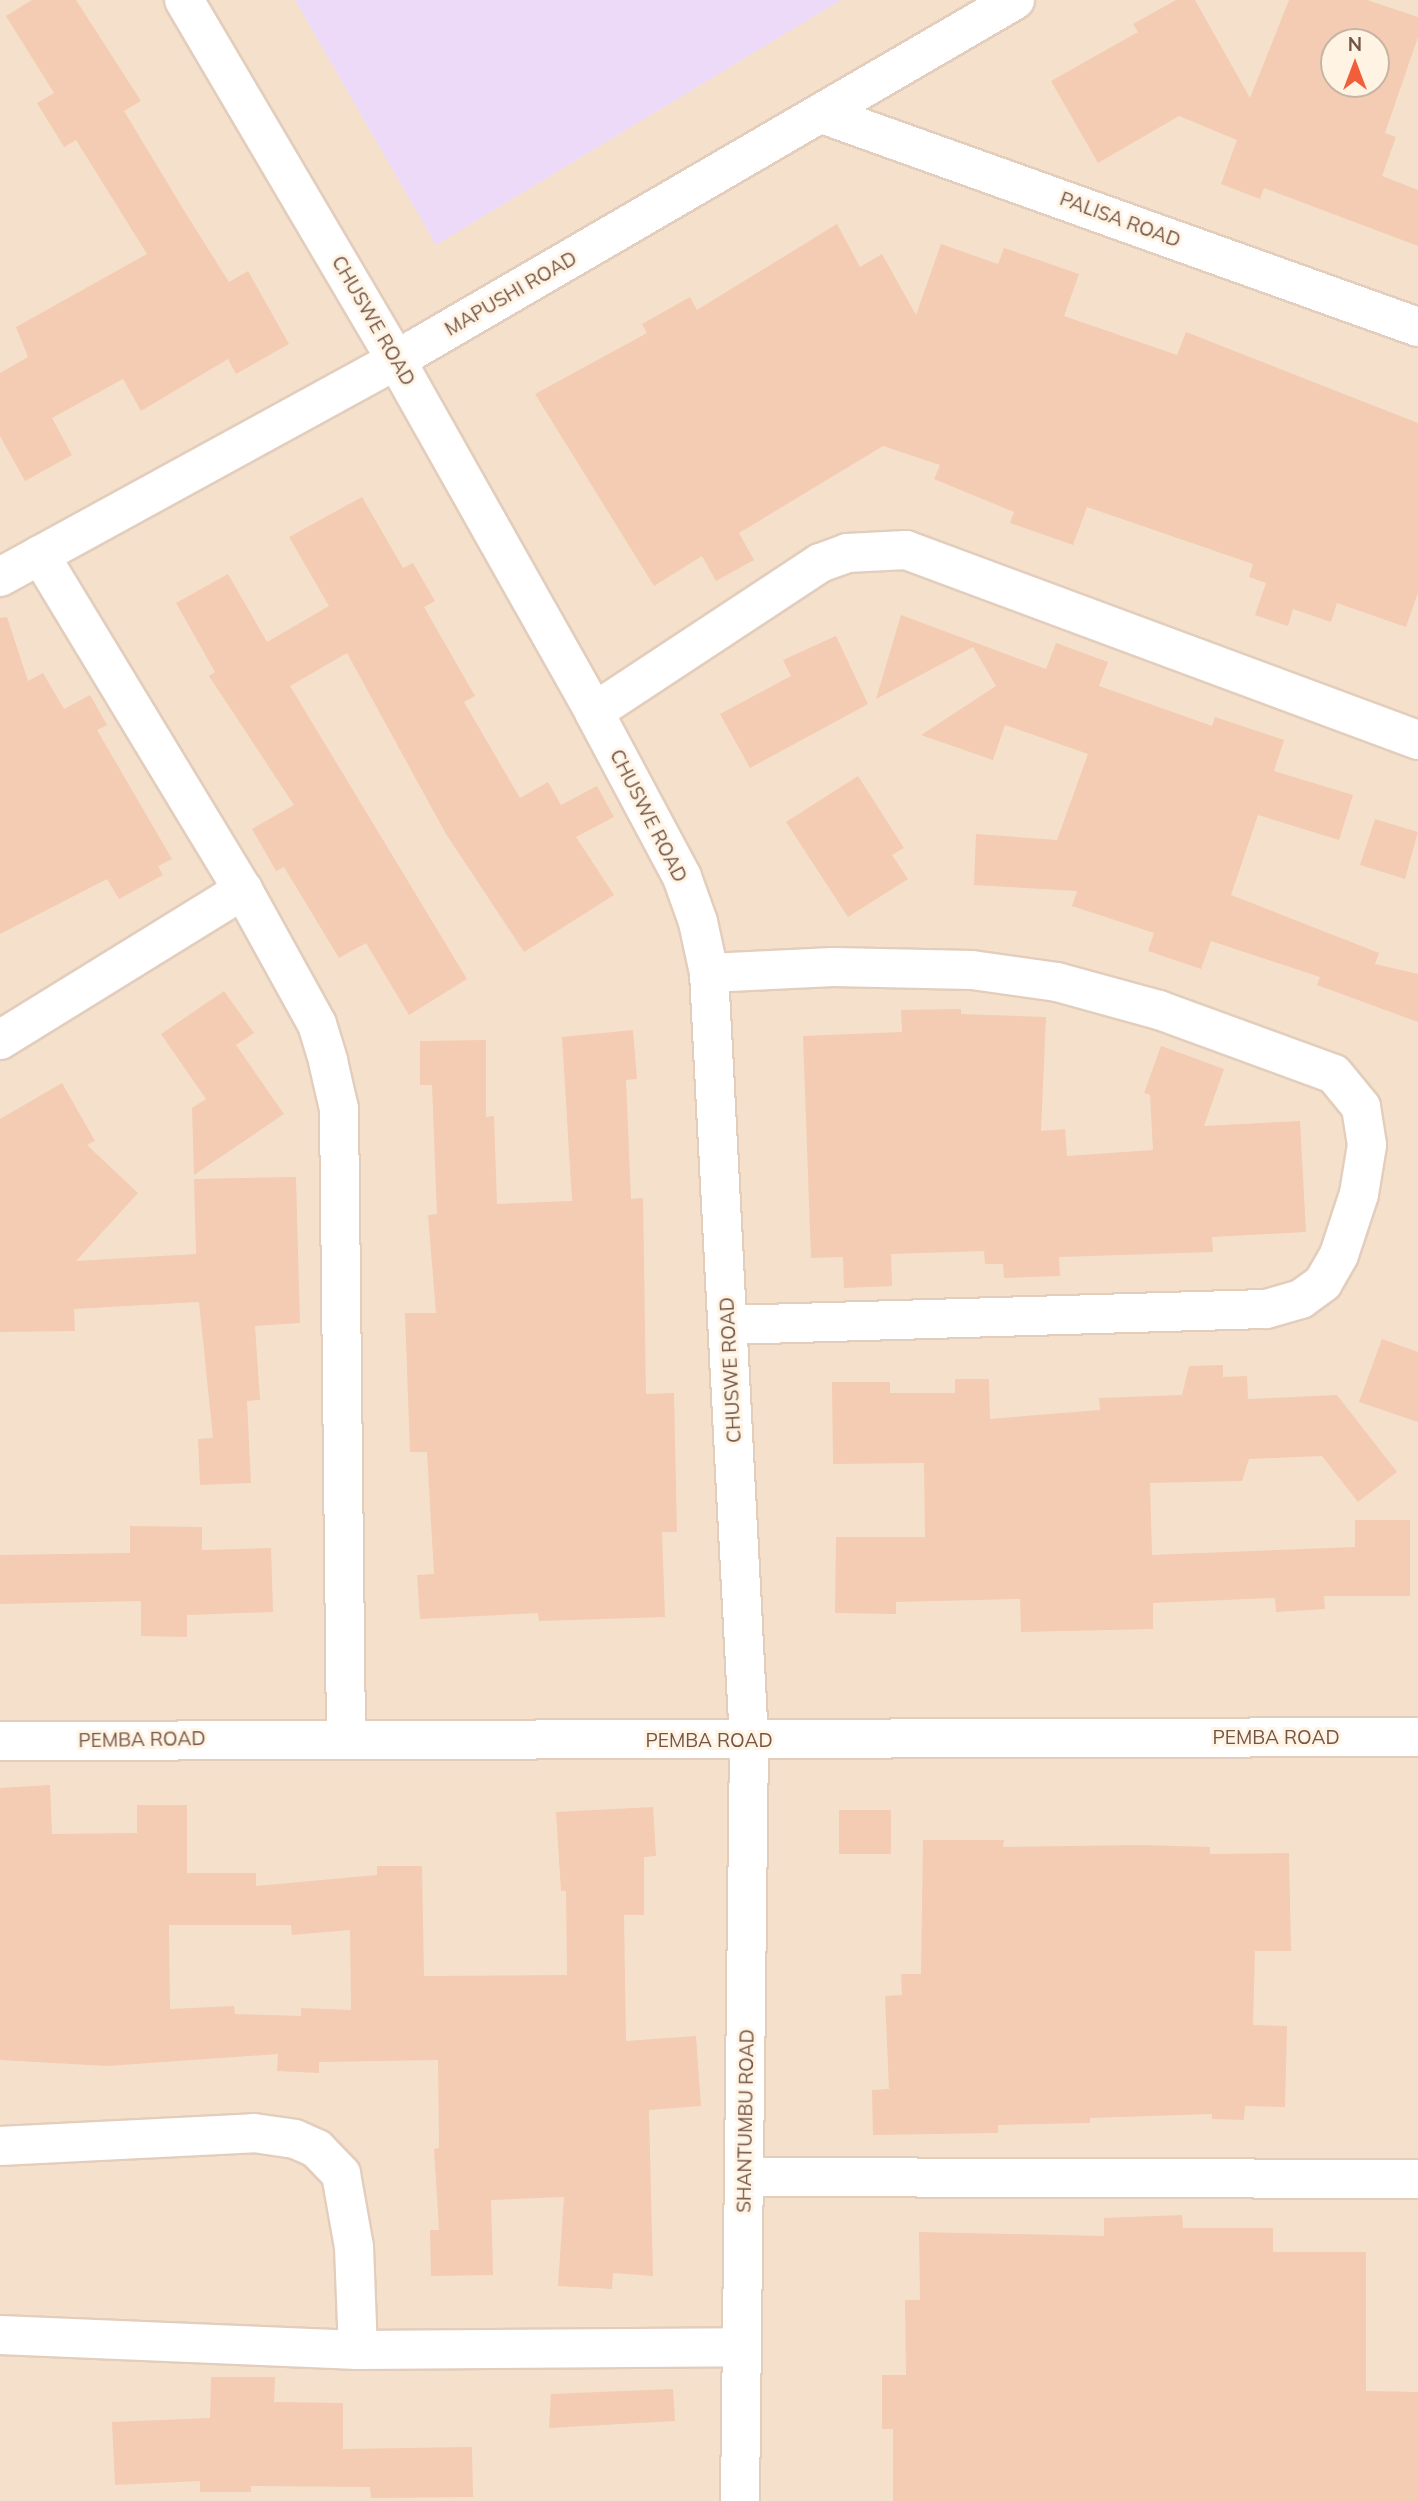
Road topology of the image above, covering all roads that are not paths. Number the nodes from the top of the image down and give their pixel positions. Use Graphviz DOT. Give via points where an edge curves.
graph roads {
  1 [pos="184,0"];
  2 [pos="1015,0"];
  3 [pos="822,114"];
  4 [pos="1418,327"];
  5 [pos="396,360"];
  6 [pos="40,555"];
  7 [pos="0,577"];
  8 [pos="594,712"];
  9 [pos="1418,740"];
  10 [pos="243,890"];
  11 [pos="709,973"];
  12 [pos="0,1040"];
  13 [pos="729,1325"];
  14 [pos="1418,1737"];
  15 [pos="346,1738"];
  16 [pos="0,1741"];
  17 [pos="749,1742"];
  18 [pos="0,2146"];
  19 [pos="746,2177"];
  20 [pos="1418,2179"];
  21 [pos="0,2335"];
  22 [pos="741,2347"];
  23 [pos="358,2350"];
  24 [pos="740,2501"];
  1 -- 5 [label="street, CHUSWE ROAD"];
  2 -- 3 [label="street, MAPUSHI ROAD"];
  3 -- 4 [label="street, PALISA ROAD"];
  3 -- 5 [label="street, MAPUSHI ROAD"];
  5 -- 6 [label="street, MAPUSHI ROAD"];
  5 -- 8 [label="street, CHUSWE ROAD"];
  6 -- 7 [label="street, MAPUSHI ROAD"];
  6 -- 10 [label="street"];
  8 -- 9 [label="street" via="820,563 847,553 905,550"];
  8 -- 11 [label="street, CHUSWE ROAD" via="682,877"];
  10 -- 12 [label="street"];
  10 -- 15 [label="street" via="317,1024 339,1109"];
  11 -- 13 [label="street, CHUSWE ROAD"];
  11 -- 13 [label="street" via="833,967 972,970 1057,982 1159,1010 1334,1074 1362,1107 1367,1145 1339,1255 1323,1283 1301,1299 1265,1309"];
  13 -- 17 [label="street, CHUSWE ROAD"];
  14 -- 17 [label="street, PEMBA ROAD"];
  15 -- 16 [label="street, PEMBA ROAD"];
  15 -- 17 [label="street, PEMBA ROAD"];
  17 -- 19 [label="street, SHANTUMBU ROAD"];
  18 -- 23 [label="street" via="254,2133 295,2139 317,2148 341,2175 354,2248"];
  19 -- 20 [label="street"];
  19 -- 22 [label="street, SHANTUMBU ROAD"];
  21 -- 23 [label="street"];
  22 -- 23 [label="street"];
  22 -- 24 [label="street, SHANTUMBU ROAD"];
}
